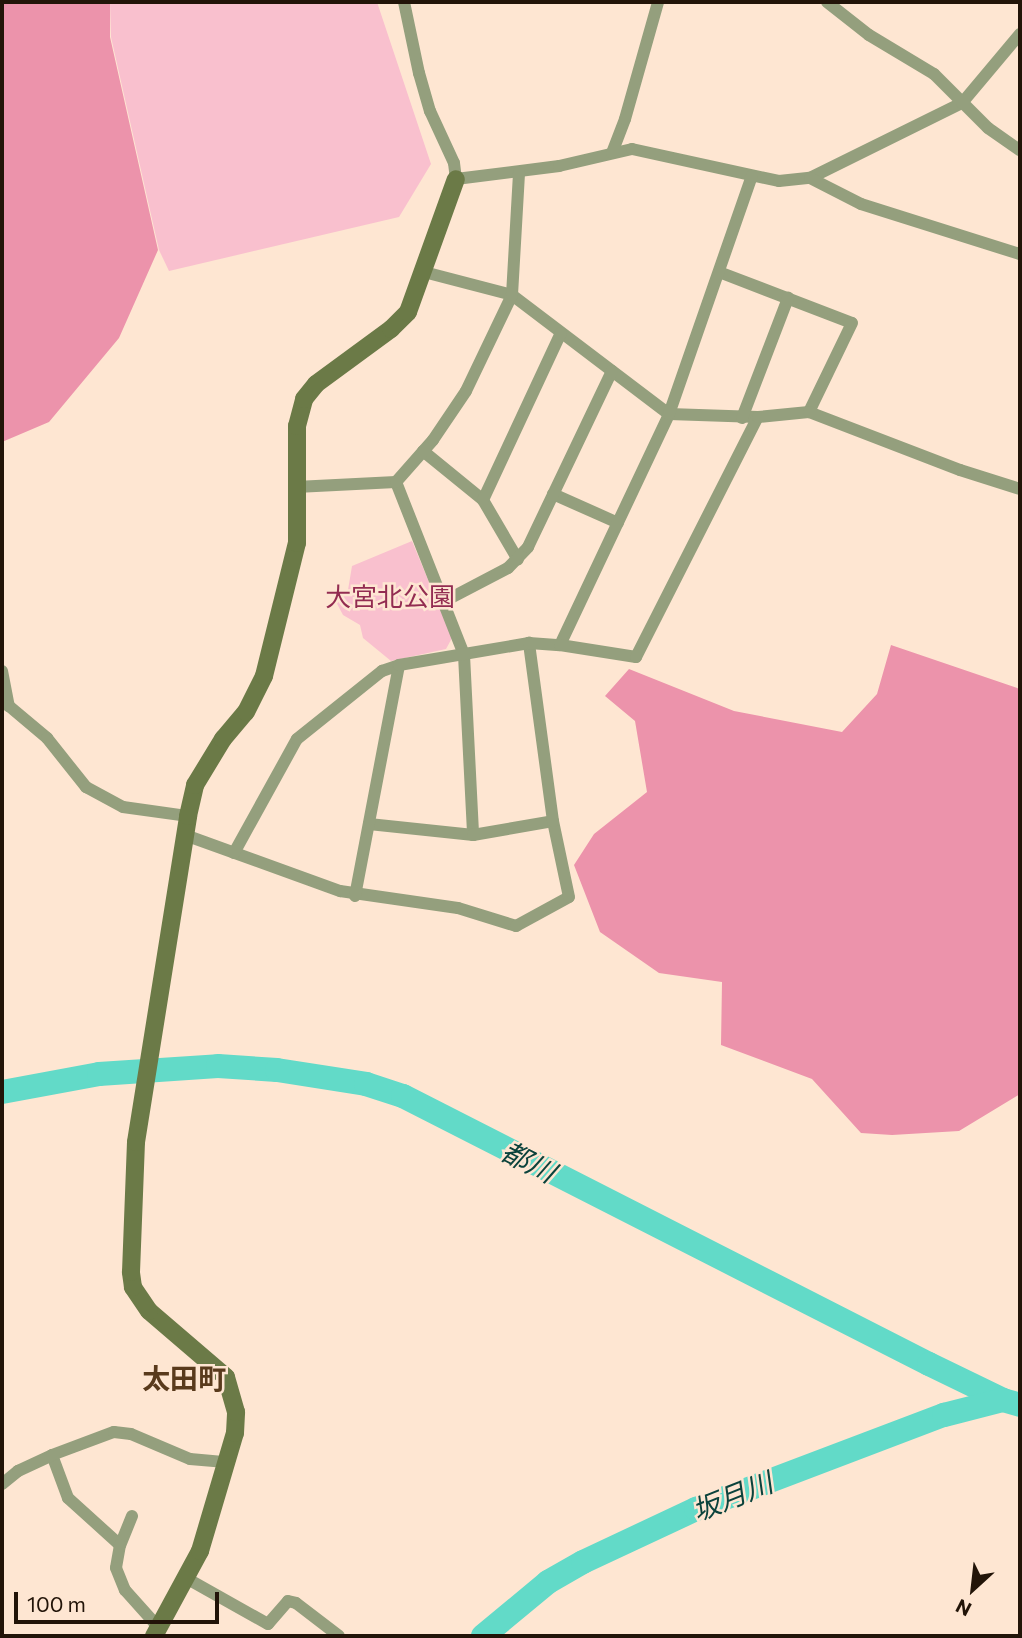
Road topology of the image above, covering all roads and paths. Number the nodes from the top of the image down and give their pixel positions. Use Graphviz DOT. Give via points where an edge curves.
graph roads {
  1 [pos="404,2"];
  2 [pos="658,2"];
  3 [pos="827,2"];
  4 [pos="1020,34"];
  5 [pos="962,103"];
  6 [pos="1020,150"];
  7 [pos="611,153"];
  8 [pos="519,172"];
  9 [pos="752,176"];
  10 [pos="810,178"];
  11 [pos="456,179"];
  12 [pos="1020,254"];
  13 [pos="424,272"];
  14 [pos="719,272"];
  15 [pos="512,295"];
  16 [pos="788,298"];
  17 [pos="561,333"];
  18 [pos="612,371"];
  19 [pos="809,412"];
  20 [pos="670,414"];
  21 [pos="758,417"];
  22 [pos="742,418"];
  23 [pos="423,451"];
  24 [pos="396,482"];
  25 [pos="296,487"];
  26 [pos="1020,489"];
  27 [pos="553,494"];
  28 [pos="483,500"];
  29 [pos="618,523"];
  30 [pos="518,560"];
  31 [pos="443,602"];
  32 [pos="528,643"];
  33 [pos="560,645"];
  34 [pos="464,654"];
  35 [pos="399,665"];
  36 [pos="2,671"];
  37 [pos="188,816"];
  38 [pos="553,821"];
  39 [pos="369,824"];
  40 [pos="185,835"];
  41 [pos="473,835"];
  42 [pos="234,853"];
  43 [pos="355,895"];
  44 [pos="52,1455"];
  45 [pos="226,1462"];
  46 [pos="2,1485"];
  47 [pos="132,1516"];
  48 [pos="120,1545"];
  49 [pos="186,1578"];
  50 [pos="156,1632"];
  51 [pos="340,1636"];
  1 -- 11 [label="street" via="430,111 454,163"];
  2 -- 7 [label="street"];
  3 -- 5 [label="street" via="869,35 933,74"];
  4 -- 5 [label="street"];
  5 -- 6 [label="street"];
  5 -- 10 [label="street"];
  7 -- 8 [label="street"];
  7 -- 9 [label="street" via="632,149 660,153"];
  8 -- 11 [label="street"];
  8 -- 15 [label="street"];
  9 -- 10 [label="street" via="779,181"];
  9 -- 14 [label="street"];
  10 -- 12 [label="street" via="861,204"];
  11 -- 13 [label="street"];
  13 -- 15 [label="street"];
  13 -- 25 [label="street" via="408,312 316,384 304,399 297,426"];
  14 -- 16 [label="street"];
  14 -- 20 [label="street"];
  15 -- 17 [label="street"];
  15 -- 23 [label="street" via="466,391"];
  16 -- 19 [label="street" via="852,323"];
  16 -- 22 [label="street"];
  17 -- 18 [label="street"];
  17 -- 28 [label="street"];
  18 -- 20 [label="street"];
  18 -- 27 [label="street"];
  19 -- 21 [label="street"];
  19 -- 26 [label="street"];
  20 -- 22 [label="street"];
  20 -- 29 [label="street"];
  21 -- 22 [label="street"];
  21 -- 33 [label="street" via="636,657"];
  23 -- 24 [label="street"];
  23 -- 28 [label="street"];
  24 -- 25 [label="street"];
  24 -- 31 [label="street"];
  25 -- 37 [label="street" via="297,542 264,676 246,712 195,785"];
  27 -- 29 [label="street"];
  27 -- 30 [label="street"];
  28 -- 30 [label="street"];
  29 -- 33 [label="street"];
  30 -- 31 [label="street"];
  31 -- 34 [label="street"];
  32 -- 33 [label="street"];
  32 -- 34 [label="street"];
  32 -- 38 [label="street"];
  34 -- 35 [label="street"];
  34 -- 41 [label="street"];
  35 -- 39 [label="street"];
  35 -- 42 [label="street" via="382,671 296,739"];
  36 -- 37 [label="street" via="9,706 47,738 86,787 122,807"];
  37 -- 40 [label="street"];
  38 -- 41 [label="street"];
  38 -- 43 [label="street" via="569,897 516,926 458,908"];
  39 -- 41 [label="street"];
  39 -- 43 [label="street"];
  40 -- 42 [label="street"];
  40 -- 45 [label="street" via="133,1173 133,1287 149,1311 226,1377 236,1412"];
  42 -- 43 [label="street"];
  44 -- 45 [label="street" via="114,1432 131,1434 190,1459"];
  44 -- 46 [label="street" via="18,1471"];
  44 -- 48 [label="street" via="68,1498"];
  45 -- 49 [label="street" via="200,1550"];
  47 -- 48 [label="street"];
  48 -- 50 [label="street" via="116,1568 125,1590"];
  49 -- 50 [label="street"];
  49 -- 51 [label="street" via="268,1624 288,1601 296,1603"];
}
